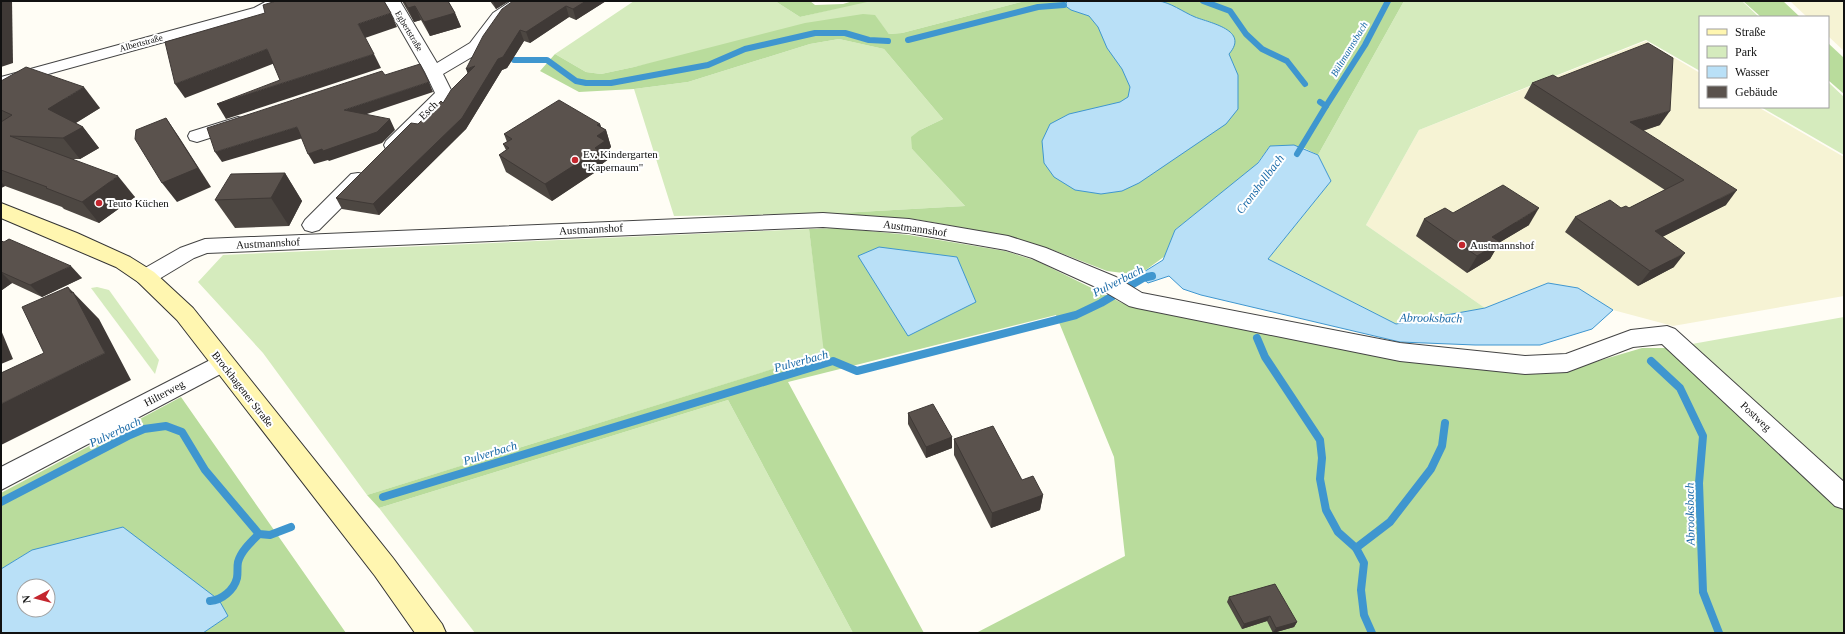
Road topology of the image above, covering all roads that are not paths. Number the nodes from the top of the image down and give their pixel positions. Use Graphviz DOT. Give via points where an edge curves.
graph roads {
  1 [pos="280,1"];
  2 [pos="392,1"];
  3 [pos="522,1"];
  4 [pos="424,66"];
  5 [pos="1,82"];
  6 [pos="256,116"];
  7 [pos="197,136"];
  8 [pos="1,210"];
  9 [pos="312,225"];
  10 [pos="146,277"];
  11 [pos="1667,334"];
  12 [pos="222,363"];
  13 [pos="1,479"];
  14 [pos="1844,498"];
  15 [pos="432,633"];
  1 -- 5 [label="street, Albertstraße" via="260,11"];
  2 -- 4 [label="street, Egbertstraße"];
  3 -- 4 [label="street" via="499,16 476,47"];
  4 -- 9 [label="street, Esch" via="444,94"];
  6 -- 7 [label="street"];
  8 -- 10 [label="main road, Brockhagener Straße" via="123,262"];
  10 -- 11 [label="street, Austmannshof" via="187,253 205,246 823,220 909,226 1008,243 1039,253 1138,300 1400,352 1525,365 1566,363 1631,339"];
  10 -- 12 [label="main road, Brockhagener Straße" via="185,314"];
  11 -- 14 [label="street, Postweg"];
  12 -- 13 [label="street, Hilterweg"];
  12 -- 15 [label="main road, Brockhagener Straße" via="384,568"];
}
